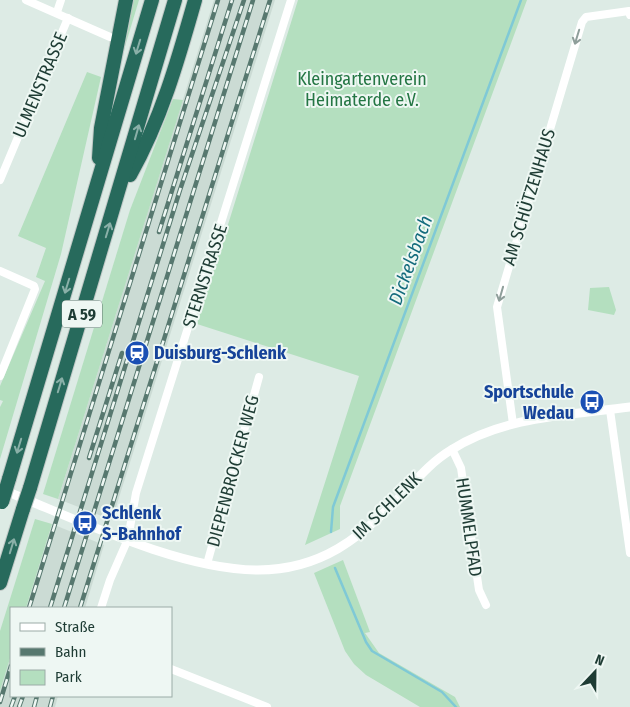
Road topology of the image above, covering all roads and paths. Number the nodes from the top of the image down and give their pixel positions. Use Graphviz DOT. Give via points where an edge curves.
graph roads {
  1 [pos="26,0"];
  2 [pos="61,0"];
  3 [pos="126,0"];
  4 [pos="152,0"];
  5 [pos="175,0"];
  6 [pos="196,0"];
  7 [pos="291,0"];
  8 [pos="56,12"];
  9 [pos="630,13"];
  10 [pos="68,18"];
  11 [pos="115,33"];
  12 [pos="0,180"];
  13 [pos="96,189"];
  14 [pos="118,196"];
  15 [pos="0,271"];
  16 [pos="0,376"];
  17 [pos="259,377"];
  18 [pos="630,407"];
  19 [pos="610,410"];
  20 [pos="512,424"];
  21 [pos="452,449"];
  22 [pos="3,494"];
  23 [pos="128,539"];
  24 [pos="630,554"];
  25 [pos="207,564"];
  26 [pos="0,583"];
  27 [pos="486,605"];
  28 [pos="100,607"];
  29 [pos="172,669"];
  30 [pos="267,707"];
  1 -- 8 [label="street"];
  2 -- 8 [label="street"];
  3 -- 11 [label="highway"];
  4 -- 13 [label="highway, A 59, one-way"];
  14 -- 5 [label="highway, A 59, one-way"];
  6 -- 14 [label="highway" via="163,107 144,151"];
  7 -- 23 [label="street, STERNSTRASSE" via="136,493"];
  8 -- 10 [label="street"];
  9 -- 20 [label="street, AM SCHÜTZENHAUS, one-way" via="586,17 582,22 497,307"];
  10 -- 11 [label="street"];
  10 -- 12 [label="street, ULMENSTRASSE"];
  11 -- 13 [label="highway, A 59"];
  13 -- 22 [label="highway, A 59, one-way"];
  26 -- 14 [label="highway, A 59, one-way, bridge"];
  15 -- 16 [label="street" via="35,289"];
  17 -- 25 [label="street, DIEPENBROCKER WEG"];
  18 -- 19 [label="street, IM SCHLENK"];
  19 -- 20 [label="street, IM SCHLENK"];
  19 -- 24 [label="street"];
  20 -- 21 [label="street, IM SCHLENK"];
  21 -- 25 [label="street, IM SCHLENK" via="432,463 363,533 331,553 299,564 259,570"];
  21 -- 27 [label="street, HUMMELPFAD" via="461,468 479,590"];
  22 -- 23 [label="street, IM SCHLENK"];
  23 -- 25 [label="street, IM SCHLENK"];
  23 -- 28 [label="street, STERNSTRASSE"];
  29 -- 30 [label="street"];
}
